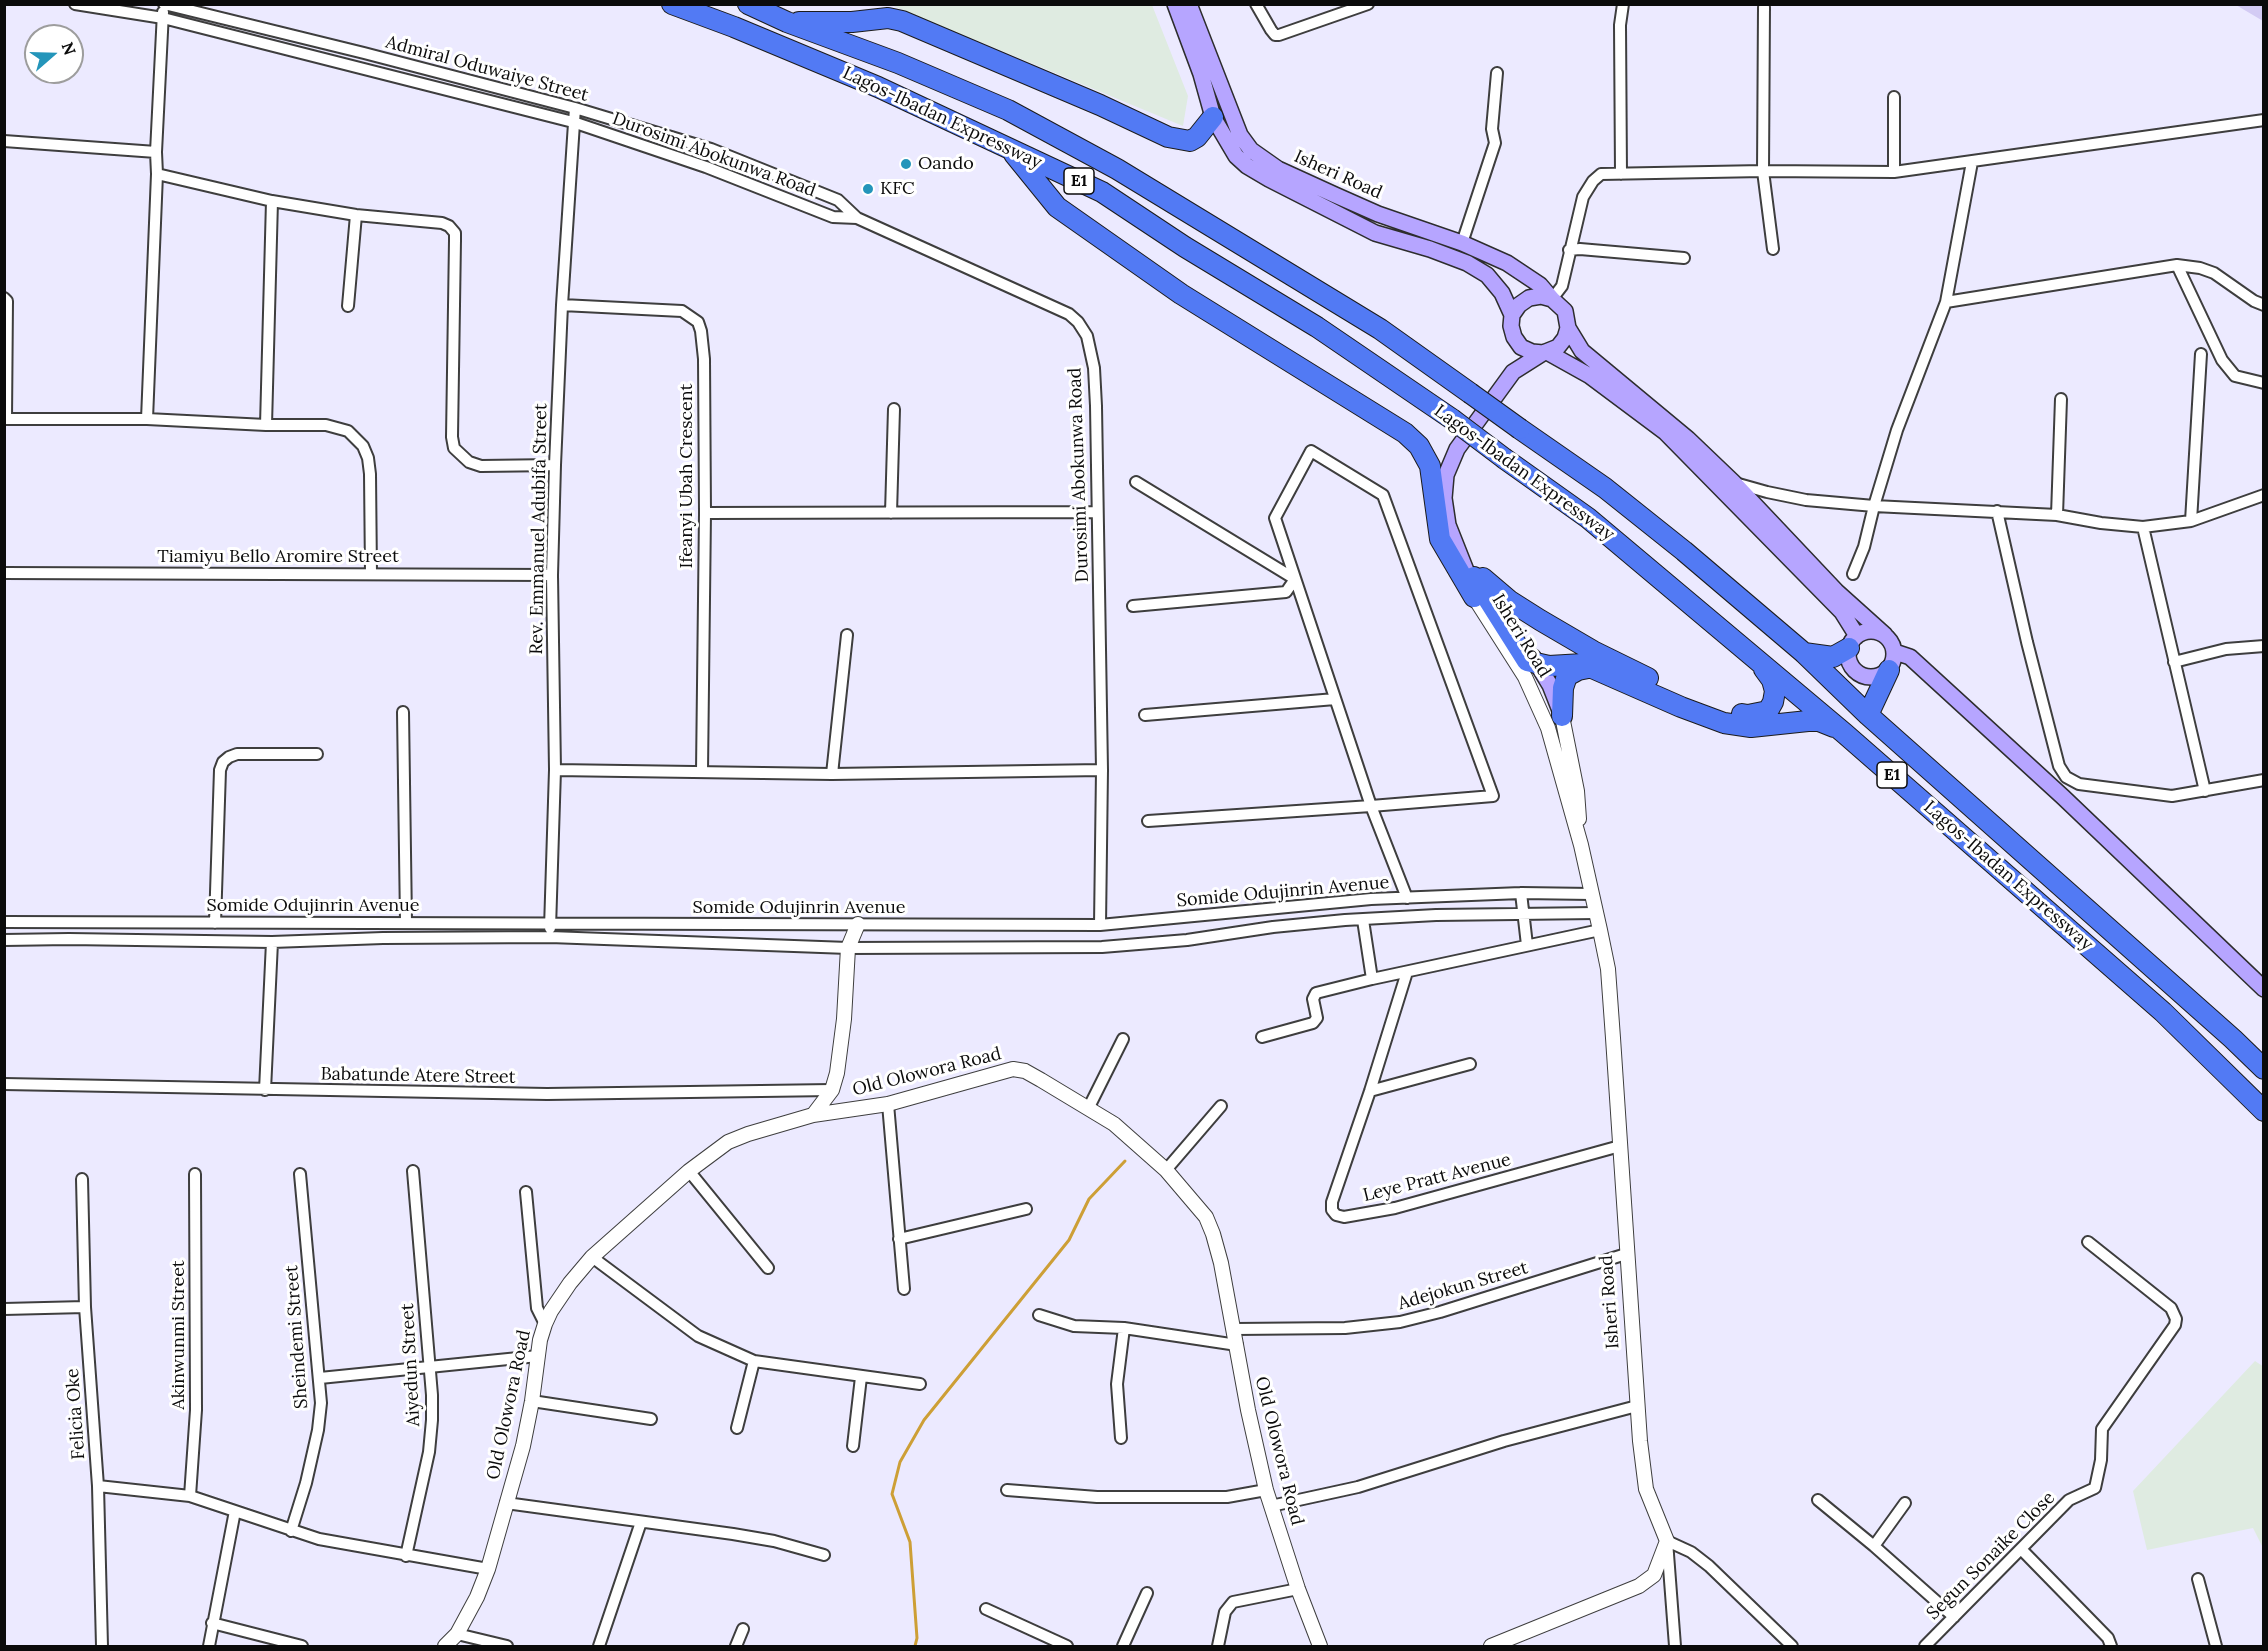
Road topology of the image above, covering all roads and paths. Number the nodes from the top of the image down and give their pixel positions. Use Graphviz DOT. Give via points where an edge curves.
graph roads {
  1 [pos="75,4"];
  2 [pos="164,4"];
  3 [pos="672,4"];
  4 [pos="748,4"];
  5 [pos="1175,4"];
  6 [pos="1189,4"];
  7 [pos="1256,4"];
  8 [pos="1368,4"];
  9 [pos="1623,4"];
  10 [pos="1764,8"];
  11 [pos="163,18"];
  12 [pos="787,22"];
  13 [pos="1497,73"];
  14 [pos="1894,97"];
  15 [pos="574,108"];
  16 [pos="1213,117"];
  17 [pos="2264,120"];
  18 [pos="573,122"];
  19 [pos="4,141"];
  20 [pos="1008,147"];
  21 [pos="156,152"];
  22 [pos="1972,162"];
  23 [pos="1763,171"];
  24 [pos="1894,172"];
  25 [pos="157,174"];
  26 [pos="1621,174"];
  27 [pos="272,201"];
  28 [pos="356,215"];
  29 [pos="857,218"];
  30 [pos="1462,243"];
  31 [pos="1773,249"];
  32 [pos="1569,250"];
  33 [pos="1684,258"];
  34 [pos="2177,265"];
  35 [pos="4,298"];
  36 [pos="1552,299"];
  37 [pos="1946,302"];
  38 [pos="562,305"];
  39 [pos="2264,305"];
  40 [pos="348,306"];
  41 [pos="1512,315"];
  42 [pos="1568,327"];
  43 [pos="1514,337"];
  44 [pos="1545,353"];
  45 [pos="2201,354"];
  46 [pos="1513,372"];
  47 [pos="2264,383"];
  48 [pos="2061,399"];
  49 [pos="894,409"];
  50 [pos="5,419"];
  51 [pos="147,419"];
  52 [pos="266,425"];
  53 [pos="1457,449"];
  54 [pos="555,465"];
  55 [pos="1136,482"];
  56 [pos="1733,482"];
  57 [pos="2264,495"];
  58 [pos="1874,506"];
  59 [pos="1997,511"];
  60 [pos="1097,512"];
  61 [pos="705,513"];
  62 [pos="891,513"];
  63 [pos="2057,515"];
  64 [pos="2191,521"];
  65 [pos="2143,527"];
  66 [pos="1464,561"];
  67 [pos="4,573"];
  68 [pos="371,574"];
  69 [pos="1853,574"];
  70 [pos="552,575"];
  71 [pos="1483,578"];
  72 [pos="1295,579"];
  73 [pos="1474,597"];
  74 [pos="1134,606"];
  75 [pos="846,635"];
  76 [pos="1885,635"];
  77 [pos="1853,642"];
  78 [pos="1739,643"];
  79 [pos="2264,646"];
  80 [pos="1804,653"];
  81 [pos="1892,661"];
  82 [pos="2174,662"];
  83 [pos="1537,664"];
  84 [pos="1591,667"];
  85 [pos="1335,699"];
  86 [pos="403,712"];
  87 [pos="1145,715"];
  88 [pos="1868,715"];
  89 [pos="1562,716"];
  90 [pos="1844,733"];
  91 [pos="317,754"];
  92 [pos="555,770"];
  93 [pos="1102,770"];
  94 [pos="702,771"];
  95 [pos="832,774"];
  96 [pos="2264,780"];
  97 [pos="2205,791"];
  98 [pos="1371,806"];
  99 [pos="1148,821"];
  100 [pos="1581,845"];
  101 [pos="1521,893"];
  102 [pos="1592,894"];
  103 [pos="1407,898"];
  104 [pos="1596,913"];
  105 [pos="1522,914"];
  106 [pos="1363,920"];
  107 [pos="1143,921"];
  108 [pos="4,922"];
  109 [pos="406,922"];
  110 [pos="215,923"];
  111 [pos="550,924"];
  112 [pos="858,924"];
  113 [pos="1100,925"];
  114 [pos="1600,930"];
  115 [pos="550,938"];
  116 [pos="4,940"];
  117 [pos="272,942"];
  118 [pos="1145,943"];
  119 [pos="1527,945"];
  120 [pos="848,948"];
  121 [pos="1407,972"];
  122 [pos="1372,979"];
  123 [pos="2264,989"];
  124 [pos="1262,1037"];
  125 [pos="1123,1039"];
  126 [pos="1470,1064"];
  127 [pos="2264,1069"];
  128 [pos="4,1084"];
  129 [pos="265,1090"];
  130 [pos="832,1090"];
  131 [pos="1370,1091"];
  132 [pos="888,1104"];
  133 [pos="1221,1106"];
  134 [pos="1089,1107"];
  135 [pos="2263,1112"];
  136 [pos="813,1115"];
  137 [pos="1620,1146"];
  138 [pos="1166,1170"];
  139 [pos="413,1171"];
  140 [pos="688,1172"];
  141 [pos="195,1174"];
  142 [pos="300,1174"];
  143 [pos="82,1179"];
  144 [pos="526,1192"];
  145 [pos="1026,1209"];
  146 [pos="899,1239"];
  147 [pos="2088,1242"];
  148 [pos="1626,1254"];
  149 [pos="592,1257"];
  150 [pos="768,1268"];
  151 [pos="904,1289"];
  152 [pos="85,1307"];
  153 [pos="4,1309"];
  154 [pos="1039,1315"];
  155 [pos="545,1324"];
  156 [pos="1124,1328"];
  157 [pos="1234,1329"];
  158 [pos="1237,1345"];
  159 [pos="538,1356"];
  160 [pos="754,1361"];
  161 [pos="430,1365"];
  162 [pos="861,1377"];
  163 [pos="320,1378"];
  164 [pos="920,1384"];
  165 [pos="532,1401"];
  166 [pos="1637,1406"];
  167 [pos="651,1419"];
  168 [pos="737,1428"];
  169 [pos="1120,1438"];
  170 [pos="853,1446"];
  171 [pos="98,1486"];
  172 [pos="1007,1490"];
  173 [pos="1266,1490"];
  174 [pos="190,1496"];
  175 [pos="1818,1500"];
  176 [pos="506,1503"];
  177 [pos="1905,1503"];
  178 [pos="1271,1506"];
  179 [pos="235,1511"];
  180 [pos="641,1522"];
  181 [pos="291,1531"];
  182 [pos="1667,1540"];
  183 [pos="1874,1546"];
  184 [pos="2020,1549"];
  185 [pos="825,1555"];
  186 [pos="406,1556"];
  187 [pos="488,1569"];
  188 [pos="2198,1579"];
  189 [pos="1298,1589"];
  190 [pos="1147,1593"];
  191 [pos="986,1609"];
  192 [pos="1954,1617"];
  193 [pos="212,1623"];
  194 [pos="743,1629"];
  195 [pos="457,1634"];
  196 [pos="102,1647"];
  197 [pos="209,1647"];
  198 [pos="302,1647"];
  199 [pos="445,1647"];
  200 [pos="507,1647"];
  201 [pos="599,1647"];
  202 [pos="736,1647"];
  203 [pos="1068,1647"];
  204 [pos="1123,1647"];
  205 [pos="1218,1647"];
  206 [pos="1320,1647"];
  207 [pos="1491,1647"];
  208 [pos="1675,1647"];
  209 [pos="1792,1647"];
  210 [pos="1925,1647"];
  211 [pos="2111,1647"];
  212 [pos="2216,1647"];
  1 -- 11 [label="street, Admiral Oduwaiye Street"];
  2 -- 11 [label="street"];
  2 -- 15 [label="street, Admiral Oduwaiye Street"];
  3 -- 20 [label="highway, Lagos-Ibadan Expressway / E1" via="878,87"];
  4 -- 12 [label="highway, Lagos-Ibadan Expressway / E1"];
  5 -- 16 [label="main road, Isheri Road"];
  6 -- 30 [label="main road, Isheri Road" via="1228,108 1251,150 1278,169 1378,214"];
  7 -- 8 [label="street" via="1271,30 1279,35"];
  9 -- 26 [label="street"];
  10 -- 23 [label="street"];
  11 -- 18 [label="street, Admiral Oduwaiye Street"];
  11 -- 21 [label="street"];
  12 -- 16 [label="highway" via="888,18 902,21 1155,132 1180,139 1190,141 1197,137"];
  12 -- 80 [label="highway, Lagos-Ibadan Expressway / E1, bridge" via="1008,110 1117,169 1380,329 1605,488"];
  13 -- 30 [label="street" via="1492,129 1495,142"];
  14 -- 24 [label="street"];
  15 -- 18 [label="street, Rev. Emmanuel Adubifa Street"];
  15 -- 29 [label="street, Admiral Oduwaiye Street" via="711,149 838,200"];
  16 -- 41 [label="main road, Isheri Road" via="1236,156 1247,166 1375,233 1467,263 1487,274"];
  17 -- 22 [label="street"];
  18 -- 29 [label="street, Durosimi Abokunwa Road" via="706,167 833,217"];
  18 -- 38 [label="street, Rev. Emmanuel Adubifa Street"];
  19 -- 21 [label="street"];
  20 -- 73 [label="highway" via="1057,207 1181,294 1405,433 1419,446 1430,466 1440,539"];
  20 -- 78 [label="highway, Lagos-Ibadan Expressway / E1, bridge" via="1102,192 1337,340 1588,518"];
  21 -- 25 [label="street"];
  22 -- 24 [label="street"];
  22 -- 37 [label="street"];
  23 -- 24 [label="street"];
  23 -- 26 [label="street"];
  23 -- 31 [label="street"];
  25 -- 27 [label="street"];
  25 -- 51 [label="street"];
  26 -- 32 [label="street" via="1601,174 1593,181 1583,197"];
  27 -- 28 [label="street"];
  27 -- 52 [label="street"];
  28 -- 40 [label="street"];
  28 -- 54 [label="street" via="442,223 455,233 454,448 469,462 482,466"];
  29 -- 60 [label="street, Durosimi Abokunwa Road" via="1069,314 1078,322 1087,336 1094,368"];
  30 -- 36 [label="main road, Isheri Road" via="1507,263 1540,285"];
  32 -- 33 [label="street"];
  32 -- 36 [label="street" via="1562,286"];
  34 -- 37 [label="street"];
  34 -- 39 [label="street" via="2214,273"];
  34 -- 47 [label="street" via="2222,360 2235,376"];
  35 -- 50 [label="street" via="8,301"];
  36 -- 41 [label="main road" via="1529,298"];
  36 -- 42 [label="main road, Isheri Road" via="1565,311"];
  37 -- 58 [label="street" via="1897,430"];
  38 -- 54 [label="street, Rev. Emmanuel Adubifa Street"];
  38 -- 61 [label="street, Ifeanyi Ubah Crescent" via="682,311 698,322 704,359"];
  41 -- 43 [label="main road, Isheri Road"];
  42 -- 44 [label="main road, Isheri Road" via="1558,347"];
  42 -- 56 [label="main road" via="1582,351"];
  43 -- 44 [label="main road" via="1532,352"];
  43 -- 46 [label="main road, Isheri Road"];
  44 -- 46 [label="main road, Isheri Road"];
  44 -- 77 [label="main road" via="1590,376 1665,432 1842,612"];
  45 -- 64 [label="street"];
  46 -- 53 [label="main road, Isheri Road"];
  48 -- 63 [label="street"];
  49 -- 62 [label="street"];
  50 -- 51 [label="street"];
  51 -- 52 [label="street"];
  52 -- 68 [label="street" via="339,427 363,446 370,474"];
  53 -- 66 [label="main road, Isheri Road" via="1446,475 1444,498 1448,525"];
  53 -- 71 [label="main road, Isheri Road" via="1450,504 1464,547"];
  54 -- 70 [label="street, Rev. Emmanuel Adubifa Street"];
  55 -- 72 [label="street"];
  56 -- 58 [label="street" via="1785,496"];
  56 -- 76 [label="main road" via="1836,591"];
  57 -- 64 [label="street"];
  58 -- 59 [label="street"];
  58 -- 69 [label="street"];
  59 -- 63 [label="street"];
  59 -- 97 [label="street" via="2062,772 2079,784 2172,796"];
  60 -- 62 [label="street"];
  60 -- 93 [label="street, Durosimi Abokunwa Road"];
  61 -- 62 [label="street"];
  61 -- 94 [label="street, Ifeanyi Ubah Crescent"];
  63 -- 65 [label="street"];
  64 -- 65 [label="street"];
  65 -- 82 [label="street"];
  66 -- 73 [label="main road, Isheri Road"];
  66 -- 83 [label="highway" via="1527,662"];
  67 -- 68 [label="street, Tiamiyu Bello Aromire Street"];
  68 -- 70 [label="street, Tiamiyu Bello Aromire Street"];
  70 -- 92 [label="street, Rev. Emmanuel Adubifa Street"];
  71 -- 78 [label="highway" via="1540,620 1647,678 1729,712 1748,715 1768,711 1775,691 1772,680"];
  71 -- 83 [label="main road, Isheri Road"];
  72 -- 74 [label="street" via="1286,591"];
  72 -- 85 [label="street"];
  72 -- 98 [label="street" via="1275,518 1311,451 1383,495 1493,796"];
  73 -- 100 [label="street, Isheri Road" via="1536,699"];
  75 -- 95 [label="street"];
  76 -- 77 [label="main road" via="1871,631"];
  76 -- 81 [label="main road" via="1892,643"];
  77 -- 80 [label="highway" via="1833,657"];
  77 -- 81 [label="main road" via="1850,663 1860,674 1875,677"];
  78 -- 90 [label="highway, Lagos-Ibadan Expressway / E1"];
  79 -- 82 [label="street" via="2226,649"];
  80 -- 88 [label="highway, Lagos-Ibadan Expressway / E1"];
  81 -- 88 [label="highway"];
  81 -- 123 [label="main road" via="1910,657"];
  82 -- 97 [label="street"];
  83 -- 84 [label="highway"];
  83 -- 89 [label="main road, Isheri Road"];
  84 -- 89 [label="highway" via="1568,676 1563,688"];
  84 -- 90 [label="highway" via="1724,723 1751,727 1819,721"];
  85 -- 87 [label="street"];
  85 -- 98 [label="street"];
  86 -- 109 [label="street"];
  88 -- 127 [label="highway, Lagos-Ibadan Expressway / E1"];
  89 -- 100 [label="street, Isheri Road" via="1577,791"];
  90 -- 135 [label="highway, Lagos-Ibadan Expressway / E1" via="2163,1012"];
  91 -- 110 [label="street" via="237,754 223,762"];
  92 -- 94 [label="street"];
  92 -- 111 [label="street, Rev. Emmanuel Adubifa Street"];
  93 -- 95 [label="street"];
  93 -- 113 [label="street, Durosimi Abokunwa Road"];
  94 -- 95 [label="street"];
  96 -- 97 [label="street"];
  98 -- 99 [label="street"];
  98 -- 103 [label="street"];
  100 -- 102 [label="street, Isheri Road"];
  101 -- 102 [label="street, Somide Odujinrin Avenue"];
  101 -- 103 [label="street, Somide Odujinrin Avenue"];
  101 -- 105 [label="street"];
  102 -- 104 [label="street, Isheri Road"];
  103 -- 107 [label="street, Somide Odujinrin Avenue"];
  104 -- 105 [label="street"];
  104 -- 114 [label="street, Isheri Road"];
  105 -- 106 [label="street"];
  105 -- 119 [label="street"];
  106 -- 118 [label="street"];
  106 -- 122 [label="street"];
  107 -- 113 [label="street, Somide Odujinrin Avenue"];
  107 -- 118 [label="street"];
  108 -- 110 [label="street, Somide Odujinrin Avenue"];
  109 -- 110 [label="street, Somide Odujinrin Avenue"];
  109 -- 111 [label="street, Somide Odujinrin Avenue"];
  111 -- 112 [label="street, Somide Odujinrin Avenue"];
  111 -- 115 [label="street, Rev. Emmanuel Adubifa Street"];
  112 -- 113 [label="street, Somide Odujinrin Avenue"];
  112 -- 120 [label="street"];
  114 -- 119 [label="street"];
  114 -- 137 [label="street, Isheri Road" via="1608,969"];
  115 -- 117 [label="street"];
  115 -- 120 [label="street"];
  116 -- 117 [label="street"];
  117 -- 129 [label="street"];
  118 -- 120 [label="street" via="1101,947"];
  119 -- 121 [label="street"];
  120 -- 130 [label="street" via="843,1029"];
  121 -- 122 [label="street"];
  121 -- 131 [label="street, Leye Pratt Avenue"];
  122 -- 124 [label="street" via="1316,993 1313,999 1317,1018 1313,1023"];
  125 -- 134 [label="street"];
  126 -- 131 [label="street"];
  128 -- 129 [label="street, Babatunde Atere Street"];
  129 -- 130 [label="street, Babatunde Atere Street" via="547,1094"];
  130 -- 136 [label="street"];
  131 -- 137 [label="street, Leye Pratt Avenue" via="1332,1202 1336,1215 1344,1217 1395,1208"];
  132 -- 134 [label="street, Old Olowora Road" via="1013,1069 1026,1071"];
  132 -- 136 [label="street, Old Olowora Road"];
  132 -- 146 [label="street"];
  133 -- 138 [label="street"];
  134 -- 138 [label="street, Old Olowora Road"];
  136 -- 140 [label="street, Old Olowora Road" via="729,1142"];
  137 -- 148 [label="street, Isheri Road"];
  138 -- 157 [label="street, Old Olowora Road" via="1201,1210 1213,1234"];
  139 -- 161 [label="street, Aiyedun Street"];
  140 -- 149 [label="street, Old Olowora Road"];
  140 -- 150 [label="street"];
  141 -- 174 [label="street, Akinwunmi Street" via="196,1410"];
  142 -- 163 [label="street, Sheindemi Street"];
  143 -- 152 [label="street, Felicia Oke"];
  144 -- 155 [label="street" via="537,1308"];
  145 -- 146 [label="street"];
  146 -- 151 [label="street"];
  147 -- 184 [label="street, Segun Sonaike Close" via="2171,1308 2175,1325 2102,1429 2096,1488 2069,1500"];
  148 -- 157 [label="street, Adejokun Street" via="1400,1322 1345,1328"];
  148 -- 166 [label="street, Isheri Road"];
  149 -- 155 [label="street, Old Olowora Road" via="570,1283"];
  149 -- 160 [label="street" via="698,1336"];
  152 -- 153 [label="street"];
  152 -- 171 [label="street, Felicia Oke"];
  154 -- 156 [label="street" via="1074,1326"];
  155 -- 159 [label="street, Old Olowora Road"];
  156 -- 158 [label="street"];
  156 -- 169 [label="street" via="1117,1384"];
  157 -- 158 [label="street, Old Olowora Road"];
  158 -- 173 [label="street, Old Olowora Road"];
  159 -- 161 [label="street"];
  159 -- 165 [label="street, Old Olowora Road"];
  160 -- 162 [label="street"];
  160 -- 168 [label="street"];
  161 -- 163 [label="street"];
  161 -- 186 [label="street, Aiyedun Street" via="430,1441"];
  162 -- 164 [label="street"];
  162 -- 170 [label="street"];
  163 -- 181 [label="street, Sheindemi Street" via="318,1430"];
  165 -- 167 [label="street"];
  165 -- 176 [label="street, Old Olowora Road"];
  166 -- 178 [label="street" via="1494,1444 1358,1487"];
  166 -- 182 [label="street, Isheri Road" via="1646,1489"];
  171 -- 174 [label="street"];
  171 -- 196 [label="street, Felicia Oke"];
  172 -- 173 [label="street" via="1097,1497 1227,1497"];
  173 -- 178 [label="street, Old Olowora Road"];
  174 -- 179 [label="street"];
  175 -- 183 [label="street"];
  176 -- 180 [label="street"];
  176 -- 187 [label="street, Old Olowora Road"];
  177 -- 183 [label="street"];
  178 -- 189 [label="street, Old Olowora Road"];
  179 -- 181 [label="street"];
  179 -- 193 [label="street"];
  180 -- 185 [label="street" via="733,1533"];
  180 -- 201 [label="street"];
  181 -- 186 [label="street"];
  182 -- 207 [label="street" via="1654,1575 1639,1586"];
  182 -- 208 [label="street"];
  182 -- 209 [label="street" via="1710,1566"];
  183 -- 192 [label="street"];
  184 -- 192 [label="street, Segun Sonaike Close"];
  184 -- 211 [label="street" via="2108,1638"];
  186 -- 187 [label="street"];
  187 -- 195 [label="street, Old Olowora Road"];
  188 -- 212 [label="street"];
  189 -- 205 [label="street" via="1233,1602 1225,1612"];
  189 -- 206 [label="street, Old Olowora Road"];
  190 -- 204 [label="street"];
  191 -- 203 [label="street"];
  192 -- 210 [label="street, Segun Sonaike Close"];
  193 -- 197 [label="street"];
  193 -- 198 [label="street"];
  194 -- 202 [label="street"];
  195 -- 199 [label="street, Old Olowora Road"];
  195 -- 200 [label="street"];
}
